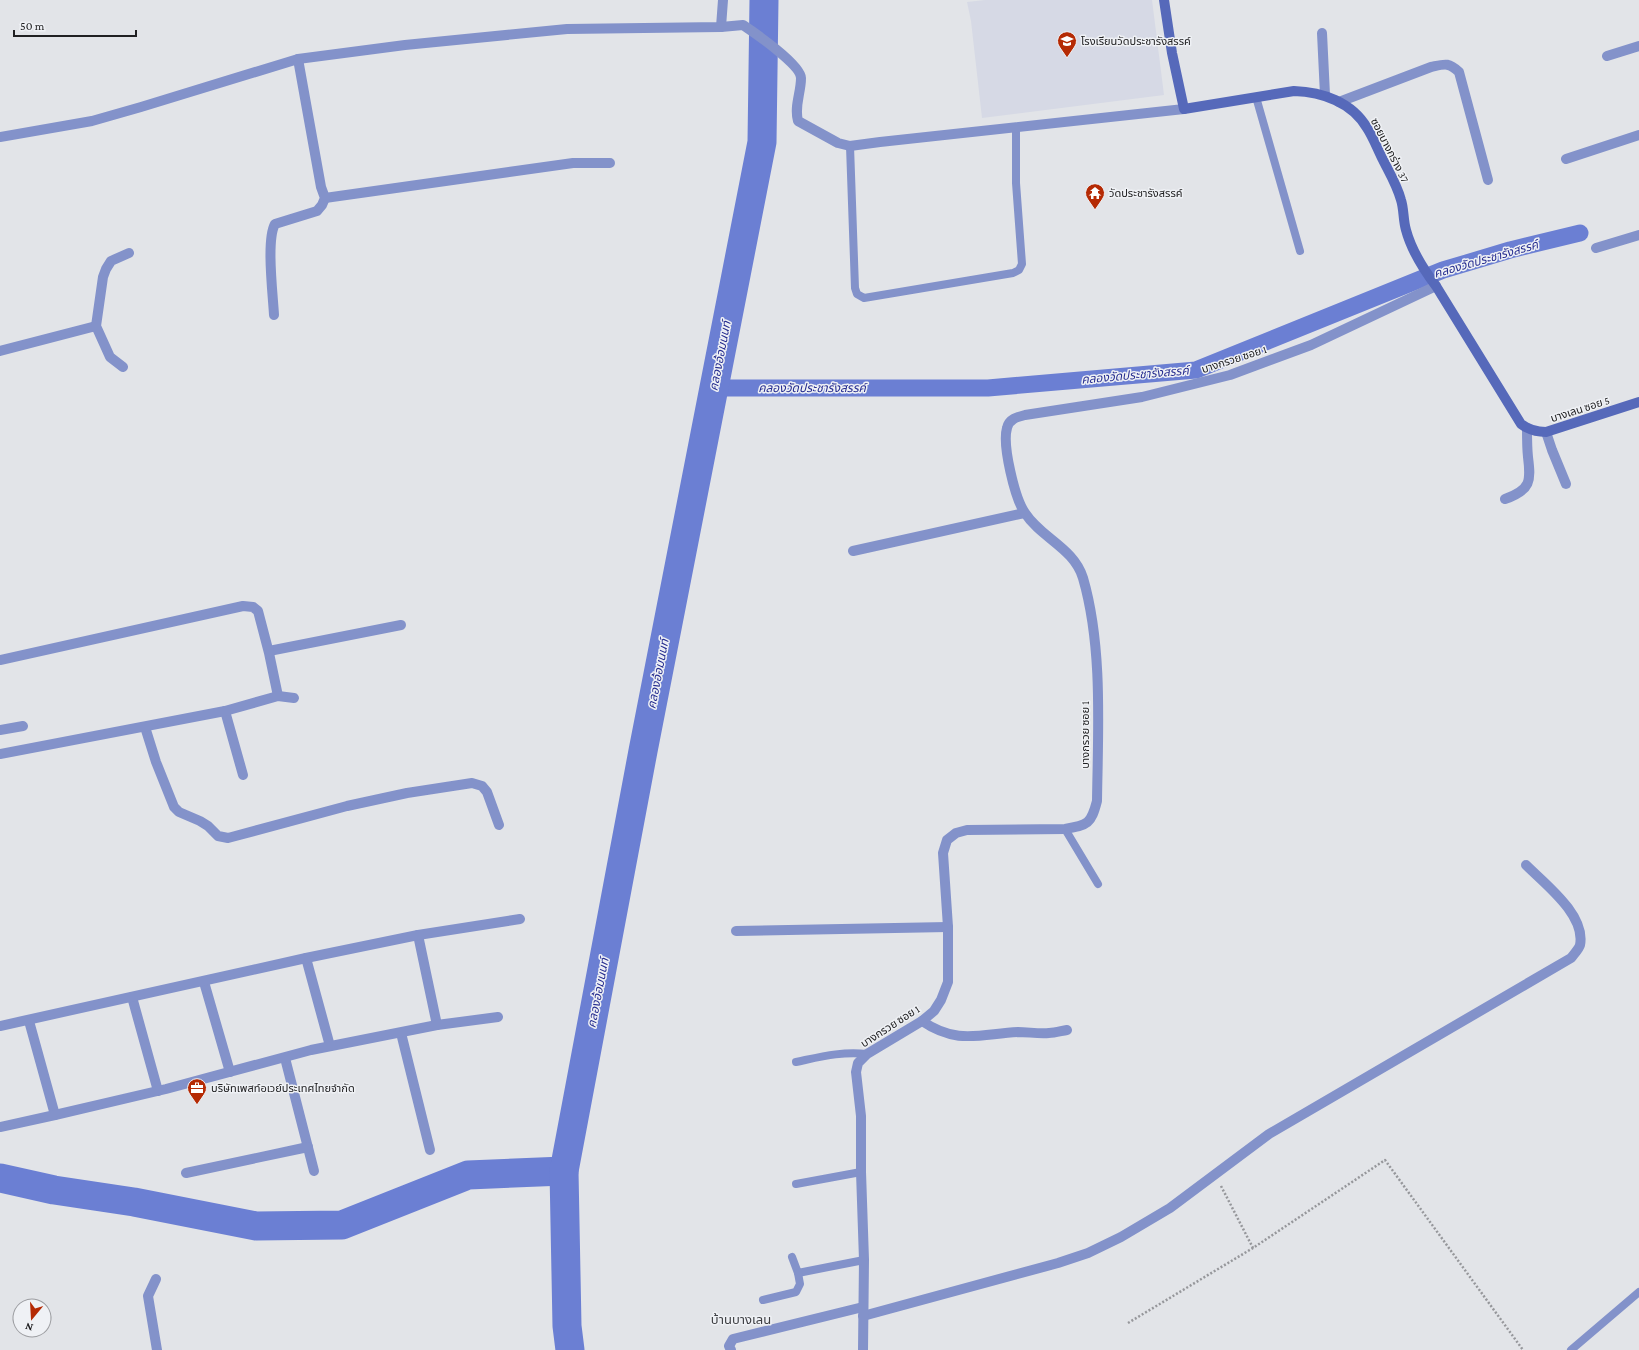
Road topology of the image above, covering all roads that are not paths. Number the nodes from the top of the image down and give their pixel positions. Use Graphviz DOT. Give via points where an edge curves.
graph roads {
  1 [pos="723,0"];
  2 [pos="1164,0"];
  3 [pos="721,27"];
  4 [pos="1322,33"];
  5 [pos="1639,46"];
  6 [pos="1607,56"];
  7 [pos="298,59"];
  8 [pos="1326,96"];
  9 [pos="1256,97"];
  10 [pos="1339,102"];
  11 [pos="1184,109"];
  12 [pos="1016,128"];
  13 [pos="1639,135"];
  14 [pos="0,137"];
  15 [pos="850,146"];
  16 [pos="1566,159"];
  17 [pos="610,163"];
  18 [pos="1488,180"];
  19 [pos="325,198"];
  20 [pos="1639,235"];
  21 [pos="1596,248"];
  22 [pos="1300,251"];
  23 [pos="129,253"];
  24 [pos="1435,285"];
  25 [pos="274,315"];
  26 [pos="96,326"];
  27 [pos="0,351"];
  28 [pos="123,367"];
  29 [pos="1639,402"];
  30 [pos="1527,428"];
  31 [pos="1546,432"];
  32 [pos="1566,484"];
  33 [pos="1505,499"];
  34 [pos="1024,513"];
  35 [pos="853,551"];
  36 [pos="401,625"];
  37 [pos="269,651"];
  38 [pos="0,660"];
  39 [pos="278,696"];
  40 [pos="294,698"];
  41 [pos="225,711"];
  42 [pos="23,726"];
  43 [pos="145,727"];
  44 [pos="0,730"];
  45 [pos="0,754"];
  46 [pos="243,775"];
  47 [pos="499,824"];
  48 [pos="1065,829"];
  49 [pos="1526,865"];
  50 [pos="1098,884"];
  51 [pos="520,920"];
  52 [pos="948,927"];
  53 [pos="736,931"];
  54 [pos="418,935"];
  55 [pos="306,958"];
  56 [pos="204,982"];
  57 [pos="132,998"];
  58 [pos="498,1017"];
  59 [pos="29,1021"];
  60 [pos="922,1021"];
  61 [pos="437,1025"];
  62 [pos="0,1026"];
  63 [pos="1067,1030"];
  64 [pos="401,1033"];
  65 [pos="330,1046"];
  66 [pos="867,1054"];
  67 [pos="285,1058"];
  68 [pos="796,1062"];
  69 [pos="230,1072"];
  70 [pos="158,1091"];
  71 [pos="56,1115"];
  72 [pos="0,1127"];
  73 [pos="308,1147"];
  74 [pos="430,1150"];
  75 [pos="314,1171"];
  76 [pos="860,1172"];
  77 [pos="186,1173"];
  78 [pos="796,1184"];
  79 [pos="792,1257"];
  80 [pos="864,1260"];
  81 [pos="798,1273"];
  82 [pos="156,1279"];
  83 [pos="1639,1292"];
  84 [pos="763,1300"];
  85 [pos="863,1312"];
  86 [pos="158,1350"];
  87 [pos="731,1350"];
  88 [pos="863,1350"];
  89 [pos="1571,1350"];
  1 -- 3 [label="street"];
  2 -- 11 [label="street"];
  3 -- 7 [label="street" via="567,29"];
  3 -- 15 [label="street" via="743,25 780,53 800,72 802,78 796,113 798,121 838,143"];
  4 -- 8 [label="street"];
  5 -- 6 [label="street"];
  7 -- 14 [label="street" via="92,120"];
  7 -- 19 [label="street"];
  8 -- 9 [label="street, ซอยบางกร่าง 37" via="1294,91"];
  8 -- 10 [label="street, ซอยบางกร่าง 37"];
  9 -- 11 [label="street, ซอยบางกร่าง 37"];
  9 -- 22 [label="lane"];
  10 -- 18 [label="street" via="1431,67 1451,65 1458,72"];
  10 -- 24 [label="street, ซอยบางกร่าง 37" via="1352,110 1367,127 1402,201 1406,231 1424,270"];
  11 -- 12 [label="street"];
  12 -- 15 [label="street"];
  12 -- 15 [label="lane" via="1016,183 1022,264 1019,270 864,298 857,294 855,288"];
  13 -- 16 [label="street"];
  17 -- 19 [label="street" via="573,163"];
  19 -- 25 [label="street" via="317,212 275,224 272,230"];
  20 -- 21 [label="street"];
  23 -- 26 [label="street" via="111,261 106,268"];
  24 -- 30 [label="street, ซอยบางกร่าง 37" via="1518,418"];
  24 -- 34 [label="street, บางกรวย ซอย 1" via="1311,344 1230,375 1142,397 1025,415 1011,421 1007,427 1007,451 1016,493"];
  26 -- 27 [label="street"];
  26 -- 28 [label="street" via="110,357"];
  29 -- 31 [label="street, บางเลน ซอย 5"];
  30 -- 31 [label="street, บางเลน ซอย 5"];
  30 -- 33 [label="street" via="1530,479 1518,494"];
  31 -- 32 [label="street"];
  34 -- 35 [label="street"];
  34 -- 48 [label="street, บางกรวย ซอย 1" via="1076,563 1082,577 1094,631 1098,702 1097,801 1089,823"];
  36 -- 37 [label="street"];
  37 -- 38 [label="street" via="258,611 253,607 243,606"];
  37 -- 39 [label="street"];
  39 -- 40 [label="street"];
  39 -- 41 [label="street"];
  41 -- 43 [label="street"];
  41 -- 46 [label="street"];
  42 -- 44 [label="street"];
  43 -- 45 [label="street"];
  43 -- 47 [label="street" via="174,807 208,826 218,836 228,838 400,794 472,783 482,786 487,792"];
  48 -- 50 [label="lane"];
  48 -- 52 [label="street, บางกรวย ซอย 1" via="967,830 956,833 947,840 943,853"];
  49 -- 85 [label="street" via="1577,921 1580,946 1571,958 1269,1134 1170,1208 1121,1237 1088,1253 1058,1263"];
  51 -- 54 [label="street"];
  52 -- 53 [label="street"];
  52 -- 60 [label="street, บางกรวย ซอย 1" via="948,982 934,1011"];
  54 -- 55 [label="street"];
  54 -- 61 [label="street"];
  55 -- 56 [label="street"];
  55 -- 65 [label="street"];
  56 -- 57 [label="street"];
  56 -- 69 [label="street"];
  57 -- 59 [label="street"];
  57 -- 70 [label="street"];
  58 -- 61 [label="street"];
  59 -- 62 [label="street"];
  59 -- 71 [label="street"];
  60 -- 63 [label="street" via="943,1033 968,1037"];
  60 -- 66 [label="street, บางกรวย ซอย 1"];
  61 -- 64 [label="street"];
  64 -- 65 [label="street"];
  64 -- 74 [label="street"];
  65 -- 67 [label="street"];
  66 -- 68 [label="lane" via="836,1053"];
  66 -- 76 [label="street, บางกรวย ซอย 1" via="858,1063 856,1072 861,1116"];
  67 -- 69 [label="street"];
  67 -- 73 [label="street"];
  69 -- 70 [label="street"];
  70 -- 71 [label="street"];
  71 -- 72 [label="street"];
  73 -- 75 [label="street"];
  73 -- 77 [label="street"];
  76 -- 78 [label="lane"];
  76 -- 80 [label="street, บางกรวย ซอย 1"];
  79 -- 81 [label="lane"];
  80 -- 81 [label="lane"];
  80 -- 85 [label="street, บางกรวย ซอย 1"];
  81 -- 84 [label="lane" via="800,1284 796,1292"];
  82 -- 86 [label="street" via="148,1296"];
  83 -- 89 [label="lane"];
  85 -- 87 [label="street" via="733,1338 729,1346"];
  85 -- 88 [label="street, บางกรวย ซอย 1"];
}
